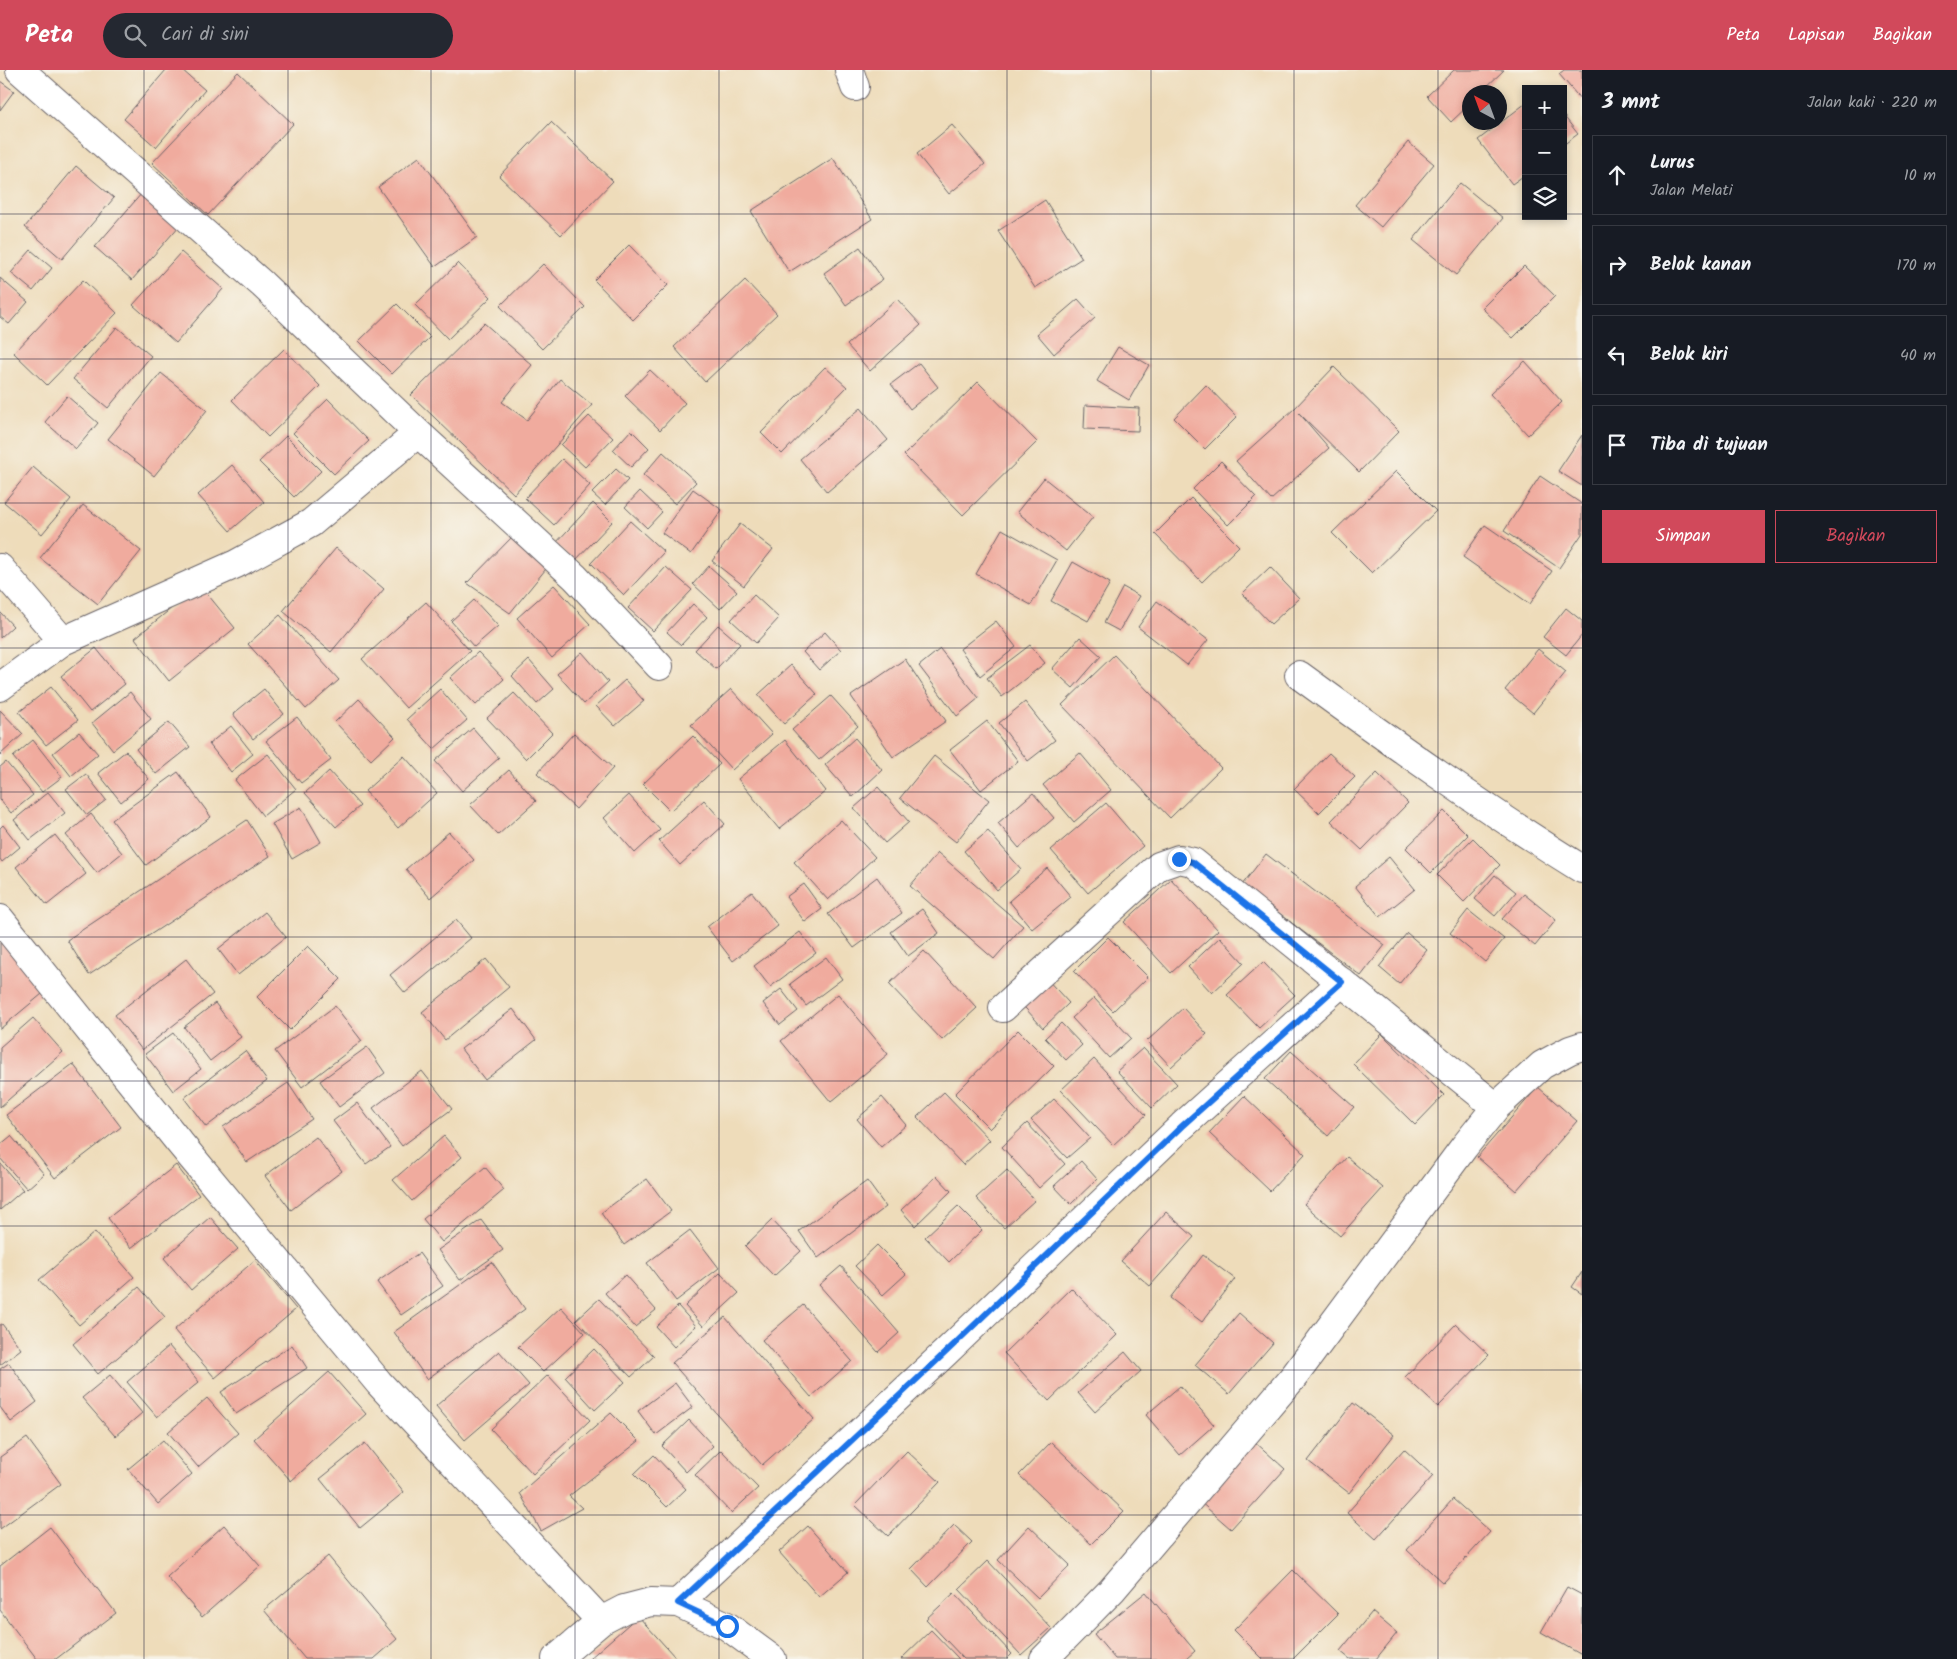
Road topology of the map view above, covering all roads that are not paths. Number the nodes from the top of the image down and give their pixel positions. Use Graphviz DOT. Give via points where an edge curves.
graph roads {
  1 [pos="20,70"];
  2 [pos="418,433"];
  3 [pos="0,568"];
  4 [pos="63,641"];
  5 [pos="659,666"];
  6 [pos="1299,675"];
  7 [pos="0,687"];
  8 [pos="1582,868"];
  9 [pos="0,919"];
  10 [pos="1342,982"];
  11 [pos="1003,1008"];
  12 [pos="1582,1046"];
  13 [pos="1496,1107"];
  14 [pos="678,1603"];
  15 [pos="601,1621"];
  16 [pos="556,1659"];
  17 [pos="772,1659"];
  18 [pos="1044,1659"];
  1 -- 2 [label="street" via="262,284"];
  2 -- 4 [label="street" via="311,523 236,564"];
  2 -- 5 [label="street" via="575,577"];
  3 -- 4 [label="street"];
  4 -- 7 [label="street"];
  6 -- 8 [label="street" via="1409,754"];
  9 -- 15 [label="street" via="379,1383"];
  10 -- 11 [label="street" via="1193,862 1179,859 1158,866"];
  10 -- 13 [label="street"];
  10 -- 14 [label="street" via="1182,1126"];
  12 -- 13 [label="street" via="1542,1065"];
  13 -- 18 [label="street" via="1295,1375 1112,1590"];
  14 -- 15 [label="street" via="651,1602 624,1609"];
  14 -- 17 [label="street" via="727,1626"];
  15 -- 16 [label="street"];
}
